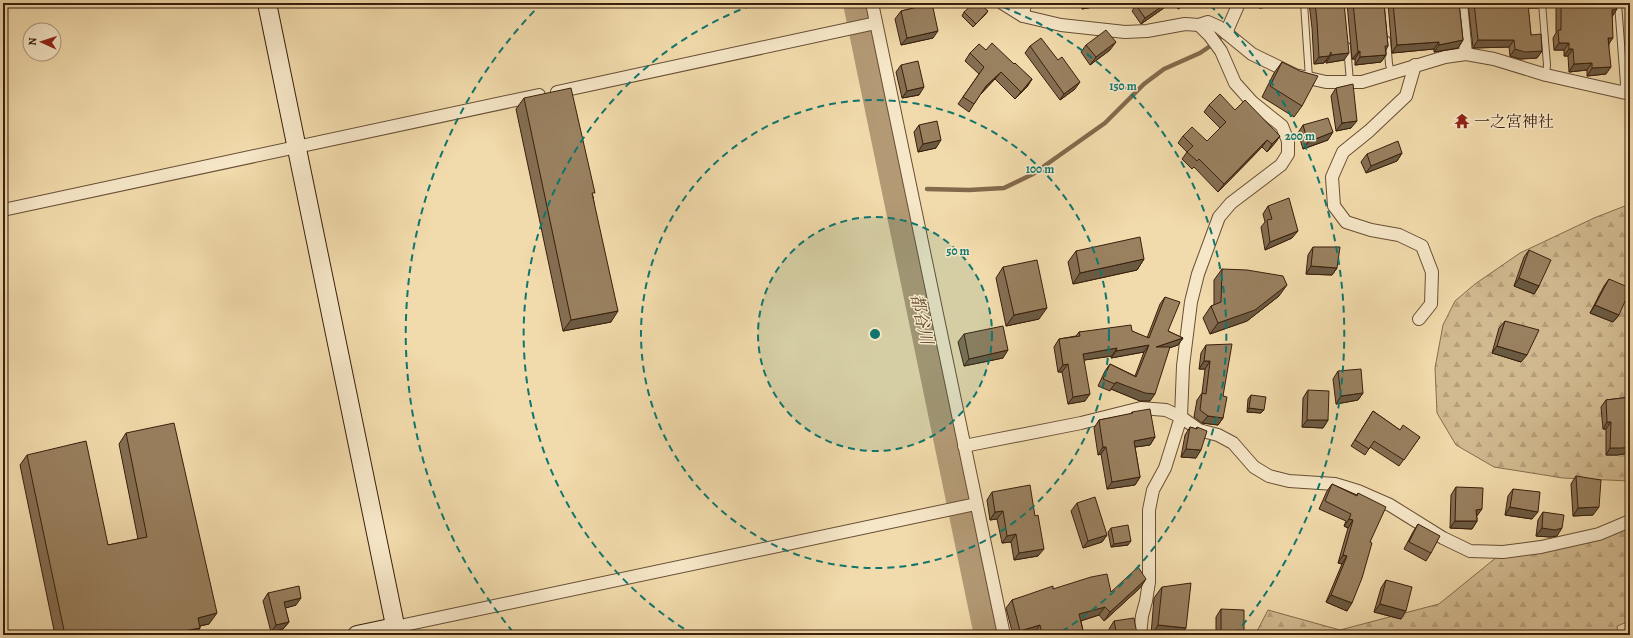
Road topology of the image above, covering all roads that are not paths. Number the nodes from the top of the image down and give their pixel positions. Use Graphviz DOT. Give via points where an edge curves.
graph roads {
  1 [pos="266,3"];
  2 [pos="1002,3"];
  3 [pos="1025,3"];
  4 [pos="1239,3"];
  5 [pos="1304,3"];
  6 [pos="1461,3"];
  7 [pos="1542,3"];
  8 [pos="1618,3"];
  9 [pos="876,4"];
  10 [pos="1023,16"];
  11 [pos="873,23"];
  12 [pos="1199,26"];
  13 [pos="1226,34"];
  14 [pos="1386,34"];
  15 [pos="1346,42"];
  16 [pos="1466,54"];
  17 [pos="1415,65"];
  18 [pos="1392,72"];
  19 [pos="1546,75"];
  20 [pos="1309,78"];
  21 [pos="1350,82"];
  22 [pos="1626,94"];
  23 [pos="297,147"];
  24 [pos="3,210"];
  25 [pos="1419,319"];
  26 [pos="1181,417"];
  27 [pos="964,446"];
  28 [pos="967,506"];
  29 [pos="1630,521"];
  30 [pos="396,631"];
  31 [pos="356,635"];
  32 [pos="1004,635"];
  33 [pos="1140,635"];
  1 -- 23 [label="street"];
  2 -- 10 [label="street"];
  3 -- 10 [label="street"];
  4 -- 13 [label="street"];
  5 -- 20 [label="lane"];
  6 -- 16 [label="street"];
  7 -- 19 [label="lane" via="1548,65"];
  8 -- 22 [label="lane"];
  9 -- 11 [label="street"];
  10 -- 12 [label="street" via="1061,25 1125,32 1147,32 1185,24"];
  11 -- 23 [label="street"];
  11 -- 27 [label="street"];
  12 -- 13 [label="street" via="1208,22"];
  12 -- 26 [label="street" via="1221,51 1235,83 1252,102 1282,126 1288,141 1288,154 1281,165 1231,203 1219,217 1198,274 1191,302 1183,366"];
  13 -- 20 [label="street" via="1252,54 1295,75"];
  14 -- 18 [label="lane"];
  15 -- 21 [label="lane"];
  16 -- 17 [label="street"];
  16 -- 19 [label="street" via="1494,59"];
  17 -- 18 [label="street"];
  17 -- 25 [label="street" via="1406,96 1343,152 1332,177 1334,206 1346,222 1371,230 1399,234 1422,246 1432,272 1431,304"];
  18 -- 21 [label="street" via="1362,82"];
  19 -- 22 [label="street"];
  20 -- 21 [label="street" via="1326,82"];
  23 -- 24 [label="street"];
  23 -- 30 [label="street"];
  26 -- 27 [label="street" via="1166,410 1141,408 1081,423"];
  26 -- 29 [label="street" via="1199,430 1218,435 1233,443 1254,467 1269,476 1289,481 1335,484 1358,491 1390,505 1443,538 1470,551 1504,552 1541,547 1599,534"];
  26 -- 33 [label="street" via="1165,468 1153,490 1149,510 1148,582"];
  27 -- 28 [label="street"];
  28 -- 30 [label="street"];
  28 -- 32 [label="street"];
  30 -- 31 [label="street"];
}
